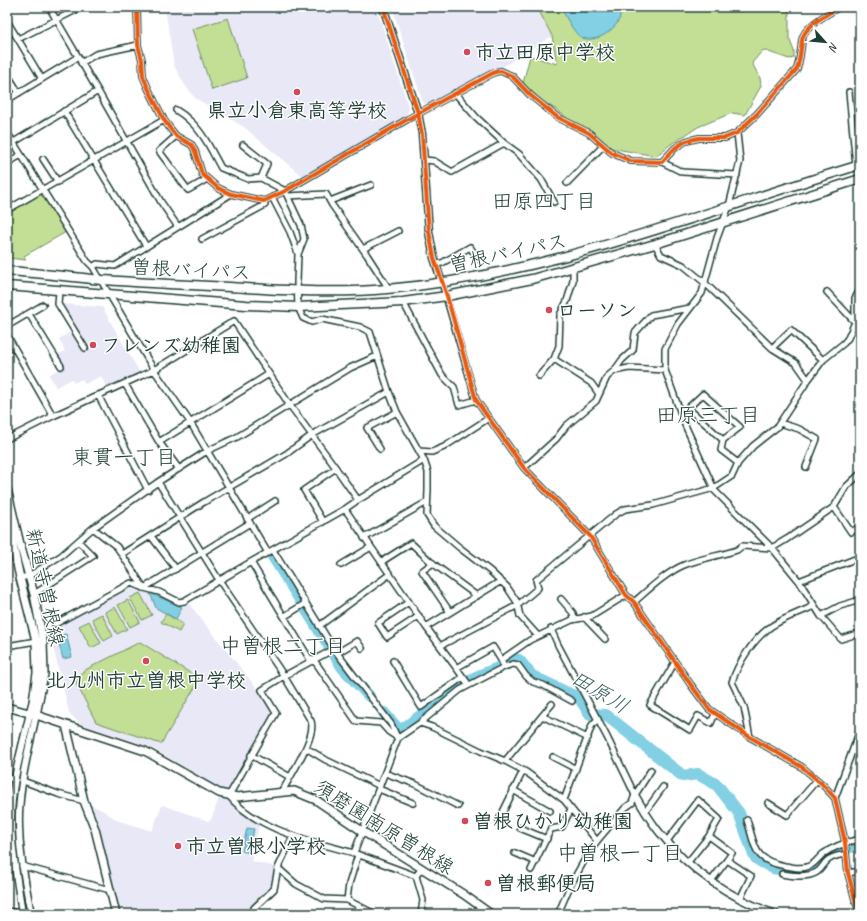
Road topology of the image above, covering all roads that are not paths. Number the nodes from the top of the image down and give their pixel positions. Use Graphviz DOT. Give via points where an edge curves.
graph roads {
  1 [pos="49,7"];
  2 [pos="82,7"];
  3 [pos="137,7"];
  4 [pos="383,7"];
  5 [pos="839,7"];
  6 [pos="56,20"];
  7 [pos="7,22"];
  8 [pos="18,39"];
  9 [pos="138,45"];
  10 [pos="78,57"];
  11 [pos="81,63"];
  12 [pos="7,74"];
  13 [pos="42,79"];
  14 [pos="98,91"];
  15 [pos="848,92"];
  16 [pos="19,93"];
  17 [pos="455,93"];
  18 [pos="7,100"];
  19 [pos="176,110"];
  20 [pos="64,111"];
  21 [pos="418,114"];
  22 [pos="164,120"];
  23 [pos="7,132"];
  24 [pos="737,133"];
  25 [pos="176,136"];
  26 [pos="14,142"];
  27 [pos="127,142"];
  28 [pos="504,143"];
  29 [pos="243,145"];
  30 [pos="603,146"];
  31 [pos="22,155"];
  32 [pos="43,159"];
  33 [pos="425,160"];
  34 [pos="94,161"];
  35 [pos="662,162"];
  36 [pos="7,163"];
  37 [pos="858,166"];
  38 [pos="737,175"];
  39 [pos="261,178"];
  40 [pos="207,179"];
  41 [pos="860,180"];
  42 [pos="58,182"];
  43 [pos="567,183"];
  44 [pos="371,184"];
  45 [pos="43,190"];
  46 [pos="286,193"];
  47 [pos="231,194"];
  48 [pos="272,198"];
  49 [pos="264,201"];
  50 [pos="330,201"];
  51 [pos="554,202"];
  52 [pos="729,206"];
  53 [pos="7,210"];
  54 [pos="722,222"];
  55 [pos="178,227"];
  56 [pos="398,231"];
  57 [pos="202,239"];
  58 [pos="655,244"];
  59 [pos="146,246"];
  60 [pos="363,249"];
  61 [pos="298,254"];
  62 [pos="478,259"];
  63 [pos="436,264"];
  64 [pos="93,267"];
  65 [pos="573,268"];
  66 [pos="7,271"];
  67 [pos="101,280"];
  68 [pos="442,282"];
  69 [pos="705,283"];
  70 [pos="7,286"];
  71 [pos="389,289"];
  72 [pos="860,290"];
  73 [pos="59,291"];
  74 [pos="297,291"];
  75 [pos="827,292"];
  76 [pos="110,295"];
  77 [pos="447,296"];
  78 [pos="403,302"];
  79 [pos="43,305"];
  80 [pos="298,307"];
  81 [pos="690,308"];
  82 [pos="858,312"];
  83 [pos="29,314"];
  84 [pos="855,322"];
  85 [pos="7,326"];
  86 [pos="7,336"];
  87 [pos="85,348"];
  88 [pos="772,348"];
  89 [pos="377,356"];
  90 [pos="554,359"];
  91 [pos="823,360"];
  92 [pos="60,366"];
  93 [pos="154,370"];
  94 [pos="665,370"];
  95 [pos="614,371"];
  96 [pos="269,374"];
  97 [pos="539,376"];
  98 [pos="808,380"];
  99 [pos="125,384"];
  100 [pos="389,392"];
  101 [pos="599,394"];
  102 [pos="98,395"];
  103 [pos="476,400"];
  104 [pos="289,404"];
  105 [pos="398,412"];
  106 [pos="53,416"];
  107 [pos="489,418"];
  108 [pos="190,422"];
  109 [pos="780,423"];
  110 [pos="312,435"];
  111 [pos="7,439"];
  112 [pos="723,440"];
  113 [pos="159,442"];
  114 [pos="380,449"];
  115 [pos="207,451"];
  116 [pos="419,451"];
  117 [pos="424,460"];
  118 [pos="738,463"];
  119 [pos="806,467"];
  120 [pos="336,468"];
  121 [pos="524,468"];
  122 [pos="179,469"];
  123 [pos="860,474"];
  124 [pos="158,482"];
  125 [pos="714,488"];
  126 [pos="7,489"];
  127 [pos="229,489"];
  128 [pos="148,490"];
  129 [pos="358,500"];
  130 [pos="275,501"];
  131 [pos="427,502"];
  132 [pos="834,507"];
  133 [pos="345,509"];
  134 [pos="7,517"];
  135 [pos="180,517"];
  136 [pos="249,521"];
  137 [pos="323,522"];
  138 [pos="860,527"];
  139 [pos="93,528"];
  140 [pos="151,536"];
  141 [pos="590,536"];
  142 [pos="364,538"];
  143 [pos="78,541"];
  144 [pos="14,545"];
  145 [pos="371,547"];
  146 [pos="772,548"];
  147 [pos="273,550"];
  148 [pos="202,552"];
  149 [pos="268,553"];
  150 [pos="122,554"];
  151 [pos="860,557"];
  152 [pos="251,562"];
  153 [pos="381,562"];
  154 [pos="433,563"];
  155 [pos="341,566"];
  156 [pos="176,569"];
  157 [pos="390,574"];
  158 [pos="29,576"];
  159 [pos="20,578"];
  160 [pos="219,580"];
  161 [pos="501,581"];
  162 [pos="799,581"];
  163 [pos="144,588"];
  164 [pos="34,594"];
  165 [pos="626,595"];
  166 [pos="477,596"];
  167 [pos="561,599"];
  168 [pos="860,600"];
  169 [pos="409,602"];
  170 [pos="634,602"];
  171 [pos="306,603"];
  172 [pos="518,605"];
  173 [pos="814,606"];
  174 [pos="450,612"];
  175 [pos="285,616"];
  176 [pos="419,616"];
  177 [pos="821,616"];
  178 [pos="584,617"];
  179 [pos="574,619"];
  180 [pos="55,624"];
  181 [pos="319,626"];
  182 [pos="426,627"];
  183 [pos="551,629"];
  184 [pos="860,633"];
  185 [pos="538,636"];
  186 [pos="605,639"];
  187 [pos="36,641"];
  188 [pos="7,646"];
  189 [pos="440,646"];
  190 [pos="362,648"];
  191 [pos="336,651"];
  192 [pos="312,660"];
  193 [pos="501,660"];
  194 [pos="393,661"];
  195 [pos="675,662"];
  196 [pos="504,667"];
  197 [pos="456,668"];
  198 [pos="284,676"];
  199 [pos="463,678"];
  200 [pos="468,685"];
  201 [pos="572,701"];
  202 [pos="552,704"];
  203 [pos="421,707"];
  204 [pos="7,708"];
  205 [pos="33,714"];
  206 [pos="715,714"];
  207 [pos="428,716"];
  208 [pos="542,716"];
  209 [pos="598,719"];
  210 [pos="420,723"];
  211 [pos="66,725"];
  212 [pos="860,730"];
  213 [pos="398,738"];
  214 [pos="588,738"];
  215 [pos="750,738"];
  216 [pos="306,748"];
  217 [pos="251,755"];
  218 [pos="553,757"];
  219 [pos="505,761"];
  220 [pos="576,769"];
  221 [pos="651,770"];
  222 [pos="523,771"];
  223 [pos="385,773"];
  224 [pos="290,777"];
  225 [pos="7,778"];
  226 [pos="15,779"];
  227 [pos="817,780"];
  228 [pos="22,781"];
  229 [pos="379,787"];
  230 [pos="663,787"];
  231 [pos="513,790"];
  232 [pos="282,792"];
  233 [pos="635,794"];
  234 [pos="228,795"];
  235 [pos="835,798"];
  236 [pos="564,800"];
  237 [pos="84,802"];
  238 [pos="768,802"];
  239 [pos="413,803"];
  240 [pos="458,806"];
  241 [pos="571,809"];
  242 [pos="550,811"];
  243 [pos="645,812"];
  244 [pos="499,820"];
  245 [pos="747,820"];
  246 [pos="520,828"];
  247 [pos="362,831"];
  248 [pos="293,836"];
  249 [pos="709,836"];
  250 [pos="547,839"];
  251 [pos="860,839"];
  252 [pos="597,841"];
  253 [pos="667,841"];
  254 [pos="845,842"];
  255 [pos="515,853"];
  256 [pos="356,854"];
  257 [pos="846,854"];
  258 [pos="727,860"];
  259 [pos="7,861"];
  260 [pos="536,862"];
  261 [pos="688,862"];
  262 [pos="15,863"];
  263 [pos="22,866"];
  264 [pos="278,868"];
  265 [pos="422,868"];
  266 [pos="531,870"];
  267 [pos="860,871"];
  268 [pos="848,873"];
  269 [pos="782,874"];
  270 [pos="416,876"];
  271 [pos="711,881"];
  272 [pos="110,890"];
  273 [pos="740,899"];
  274 [pos="347,900"];
  275 [pos="359,907"];
  276 [pos="7,911"];
  277 [pos="860,911"];
  278 [pos="22,914"];
  279 [pos="31,914"];
  280 [pos="116,914"];
  281 [pos="252,914"];
  282 [pos="357,914"];
  283 [pos="375,914"];
  284 [pos="421,914"];
  285 [pos="491,914"];
  286 [pos="558,914"];
  287 [pos="631,914"];
  288 [pos="635,914"];
  289 [pos="776,914"];
  1 -- 6 [label="street"];
  2 -- 6 [label="street"];
  3 -- 9 [label="street"];
  4 -- 21 [label="street"];
  5 -- 24 [label="street" via="805,32 797,69"];
  6 -- 8 [label="street"];
  6 -- 10 [label="street"];
  7 -- 8 [label="street"];
  8 -- 13 [label="street"];
  9 -- 11 [label="street" via="96,54"];
  9 -- 22 [label="street" via="143,76"];
  10 -- 11 [label="street"];
  10 -- 13 [label="street"];
  11 -- 14 [label="street"];
  12 -- 16 [label="street"];
  13 -- 16 [label="street"];
  14 -- 20 [label="street"];
  14 -- 27 [label="street"];
  15 -- 37 [label="street"];
  16 -- 18 [label="street"];
  17 -- 21 [label="street"];
  17 -- 28 [label="street"];
  17 -- 30 [label="street" via="501,71 512,76 557,117 589,133"];
  19 -- 39 [label="street" via="190,120 200,132 221,168 248,179"];
  20 -- 26 [label="street"];
  20 -- 34 [label="street"];
  21 -- 33 [label="street"];
  21 -- 46 [label="street"];
  22 -- 25 [label="street"];
  22 -- 27 [label="street"];
  23 -- 26 [label="street"];
  24 -- 35 [label="street" via="726,138 699,138 686,141"];
  24 -- 38 [label="street" via="740,161"];
  25 -- 40 [label="street" via="192,145 202,174"];
  25 -- 40 [label="street" via="159,151 188,190"];
  26 -- 31 [label="street"];
  27 -- 34 [label="street"];
  27 -- 55 [label="street"];
  28 -- 33 [label="street" via="452,172 434,161"];
  28 -- 51 [label="street" via="519,154 541,179"];
  29 -- 39 [label="street" via="267,164"];
  30 -- 35 [label="street" via="631,161"];
  30 -- 43 [label="street"];
  31 -- 36 [label="street"];
  31 -- 45 [label="street"];
  32 -- 42 [label="street"];
  33 -- 63 [label="street" via="429,232"];
  34 -- 42 [label="street"];
  34 -- 59 [label="street"];
  35 -- 38 [label="street" via="682,172"];
  37 -- 52 [label="highway, 曽根バイパス"];
  38 -- 52 [label="street"];
  39 -- 46 [label="street"];
  40 -- 47 [label="street"];
  41 -- 54 [label="highway, 曽根バイパス"];
  42 -- 45 [label="street"];
  44 -- 50 [label="street"];
  45 -- 53 [label="street"];
  45 -- 64 [label="street"];
  46 -- 48 [label="street"];
  46 -- 50 [label="street" via="326,194"];
  46 -- 61 [label="street" via="301,225 304,239"];
  47 -- 49 [label="street"];
  47 -- 55 [label="street"];
  48 -- 49 [label="street"];
  48 -- 61 [label="street" via="290,232"];
  49 -- 57 [label="street" via="265,205"];
  50 -- 60 [label="street"];
  52 -- 54 [label="street"];
  52 -- 68 [label="highway, 曽根バイパス" via="571,255 497,273"];
  54 -- 58 [label="highway, 曽根バイパス"];
  54 -- 69 [label="street"];
  55 -- 59 [label="street"];
  56 -- 60 [label="street"];
  58 -- 65 [label="highway, 曽根バイパス"];
  58 -- 69 [label="street" via="661,255 683,265"];
  59 -- 64 [label="street" via="115,266 97,264"];
  60 -- 71 [label="street"];
  61 -- 74 [label="street"];
  62 -- 63 [label="street" via="470,246"];
  63 -- 68 [label="street"];
  64 -- 67 [label="street"];
  65 -- 77 [label="highway, 曽根バイパス"];
  65 -- 90 [label="street" via="573,281 560,315 559,346"];
  66 -- 67 [label="highway, 曽根バイパス"];
  67 -- 74 [label="highway, 曽根バイパス"];
  67 -- 76 [label="street"];
  68 -- 71 [label="highway, 曽根バイパス"];
  68 -- 77 [label="street"];
  69 -- 81 [label="street" via="702,293"];
  69 -- 88 [label="street"];
  70 -- 73 [label="highway, 曽根バイパス"];
  71 -- 74 [label="highway, 曽根バイパス" via="348,292"];
  72 -- 82 [label="street" via="855,298"];
  73 -- 76 [label="highway, 曽根バイパス"];
  73 -- 87 [label="street" via="58,304"];
  74 -- 80 [label="street"];
  75 -- 84 [label="street"];
  76 -- 80 [label="highway, 曽根バイパス"];
  76 -- 93 [label="street"];
  77 -- 78 [label="highway, 曽根バイパス"];
  77 -- 103 [label="street"];
  78 -- 80 [label="highway, 曽根バイパス"];
  78 -- 103 [label="street" via="442,375 454,387 460,405"];
  79 -- 83 [label="street"];
  80 -- 89 [label="street" via="303,318 312,322 322,319 367,330 370,332"];
  81 -- 94 [label="street" via="665,349"];
  81 -- 95 [label="street" via="651,315 635,333 633,350"];
  82 -- 84 [label="street"];
  83 -- 85 [label="street"];
  83 -- 92 [label="street"];
  84 -- 91 [label="street" via="844,343"];
  86 -- 106 [label="street"];
  88 -- 91 [label="street" via="791,330"];
  88 -- 98 [label="street" via="796,363"];
  89 -- 100 [label="street"];
  89 -- 104 [label="street" via="350,368"];
  90 -- 97 [label="street"];
  90 -- 101 [label="street" via="591,383"];
  91 -- 98 [label="street"];
  93 -- 96 [label="street" via="234,321"];
  93 -- 99 [label="street"];
  93 -- 108 [label="street"];
  94 -- 95 [label="street" via="629,368"];
  94 -- 125 [label="street" via="685,425"];
  95 -- 101 [label="street" via="607,377"];
  96 -- 104 [label="street"];
  96 -- 108 [label="street"];
  98 -- 109 [label="street"];
  99 -- 102 [label="street"];
  99 -- 113 [label="street"];
  100 -- 105 [label="street"];
  100 -- 110 [label="street"];
  101 -- 121 [label="street" via="596,401 566,426"];
  102 -- 106 [label="street"];
  102 -- 128 [label="street"];
  103 -- 107 [label="street"];
  104 -- 110 [label="street"];
  104 -- 115 [label="street" via="237,437"];
  105 -- 114 [label="street" via="367,428"];
  105 -- 116 [label="street"];
  106 -- 111 [label="street"];
  107 -- 116 [label="street" via="444,447 432,452"];
  107 -- 121 [label="street"];
  108 -- 113 [label="street"];
  108 -- 115 [label="street"];
  109 -- 118 [label="street" via="752,446"];
  109 -- 119 [label="street" via="799,429 817,439"];
  110 -- 120 [label="street"];
  110 -- 127 [label="street"];
  112 -- 112 [label="street" via="688,408 703,394 740,427"];
  112 -- 118 [label="street" via="721,450"];
  113 -- 122 [label="street"];
  115 -- 122 [label="street"];
  115 -- 127 [label="street"];
  116 -- 117 [label="street"];
  117 -- 129 [label="street"];
  117 -- 131 [label="street" via="428,472"];
  118 -- 125 [label="street" via="732,476"];
  120 -- 129 [label="street"];
  120 -- 137 [label="street" via="304,490"];
  121 -- 141 [label="street"];
  122 -- 124 [label="street"];
  123 -- 132 [label="street" via="846,487"];
  124 -- 128 [label="street"];
  124 -- 135 [label="street"];
  125 -- 141 [label="street" via="625,509"];
  125 -- 146 [label="street"];
  126 -- 144 [label="main road, 新道寺曽根線"];
  127 -- 135 [label="street"];
  127 -- 136 [label="street"];
  128 -- 139 [label="street"];
  129 -- 133 [label="street"];
  130 -- 136 [label="street"];
  131 -- 142 [label="street"];
  131 -- 161 [label="street" via="426,515 434,526"];
  132 -- 138 [label="street" via="851,532"];
  132 -- 146 [label="street"];
  133 -- 137 [label="street"];
  133 -- 142 [label="street"];
  134 -- 144 [label="main road, 新道寺曽根線"];
  135 -- 140 [label="street"];
  135 -- 148 [label="street"];
  136 -- 148 [label="street"];
  136 -- 149 [label="street"];
  137 -- 147 [label="street"];
  139 -- 143 [label="street"];
  139 -- 150 [label="street"];
  140 -- 150 [label="street"];
  140 -- 156 [label="street"];
  141 -- 165 [label="street"];
  141 -- 172 [label="street" via="536,580 538,588"];
  142 -- 145 [label="street"];
  143 -- 158 [label="street" via="62,555"];
  143 -- 164 [label="street" via="93,556"];
  144 -- 158 [label="main road, 新道寺曽根線"];
  144 -- 159 [label="main road, 新道寺曽根線"];
  145 -- 153 [label="street"];
  145 -- 155 [label="street"];
  146 -- 162 [label="street"];
  146 -- 170 [label="street" via="742,546 737,550 697,560 682,566"];
  147 -- 149 [label="street"];
  147 -- 171 [label="street"];
  148 -- 156 [label="street"];
  148 -- 160 [label="street"];
  149 -- 152 [label="street"];
  150 -- 163 [label="street"];
  151 -- 162 [label="street"];
  152 -- 160 [label="street"];
  152 -- 175 [label="street"];
  153 -- 154 [label="street" via="411,543"];
  153 -- 157 [label="street"];
  154 -- 166 [label="street"];
  154 -- 174 [label="street" via="422,570"];
  156 -- 163 [label="street"];
  157 -- 169 [label="street"];
  157 -- 181 [label="street"];
  158 -- 159 [label="street"];
  158 -- 164 [label="main road, 新道寺曽根線"];
  159 -- 187 [label="main road, 新道寺曽根線"];
  160 -- 163 [label="street" via="179,602"];
  160 -- 198 [label="street"];
  161 -- 166 [label="street"];
  161 -- 172 [label="street"];
  162 -- 173 [label="street"];
  163 -- 180 [label="street" via="131,583"];
  164 -- 205 [label="main road, 新道寺曽根線" via="43,641 44,674"];
  165 -- 170 [label="street"];
  165 -- 178 [label="street" via="592,616"];
  166 -- 174 [label="street"];
  167 -- 179 [label="street" via="573,613"];
  168 -- 177 [label="street" via="840,606"];
  169 -- 176 [label="street"];
  169 -- 176 [label="street" via="378,623 387,637"];
  170 -- 195 [label="street"];
  171 -- 175 [label="street"];
  171 -- 181 [label="street"];
  172 -- 185 [label="street" via="520,616"];
  172 -- 189 [label="street"];
  173 -- 177 [label="street"];
  173 -- 215 [label="street" via="770,627 758,637 734,676 732,682 744,707"];
  174 -- 182 [label="street"];
  175 -- 192 [label="street"];
  176 -- 182 [label="street"];
  177 -- 184 [label="street" via="841,639"];
  178 -- 179 [label="street"];
  178 -- 186 [label="street"];
  179 -- 183 [label="street"];
  181 -- 191 [label="street"];
  182 -- 189 [label="street"];
  183 -- 185 [label="street"];
  183 -- 209 [label="street"];
  185 -- 193 [label="street"];
  187 -- 188 [label="street"];
  187 -- 205 [label="main road, 新道寺曽根線" via="37,674"];
  189 -- 197 [label="street"];
  190 -- 191 [label="street" via="357,641"];
  191 -- 192 [label="street"];
  191 -- 213 [label="street"];
  192 -- 198 [label="street"];
  192 -- 213 [label="street" via="356,721 381,723"];
  193 -- 196 [label="street"];
  193 -- 197 [label="street" via="493,647"];
  194 -- 203 [label="street"];
  195 -- 206 [label="street"];
  195 -- 206 [label="street" via="650,705 690,730 698,716 711,723"];
  196 -- 200 [label="street"];
  196 -- 201 [label="street" via="518,665 533,682"];
  197 -- 199 [label="street"];
  198 -- 216 [label="street" via="312,725"];
  198 -- 217 [label="street" via="262,690 276,713"];
  199 -- 200 [label="street"];
  199 -- 203 [label="street"];
  200 -- 207 [label="street"];
  202 -- 208 [label="street"];
  203 -- 207 [label="street"];
  204 -- 205 [label="main road, 須磨園南原曽根線"];
  205 -- 211 [label="main road, 須磨園南原曽根線"];
  205 -- 226 [label="street"];
  205 -- 228 [label="street"];
  206 -- 215 [label="street"];
  207 -- 210 [label="street"];
  208 -- 214 [label="street"];
  208 -- 219 [label="street"];
  209 -- 214 [label="street" via="592,725"];
  209 -- 233 [label="street"];
  210 -- 213 [label="street"];
  210 -- 219 [label="street"];
  211 -- 234 [label="main road, 須磨園南原曽根線" via="145,751 219,793"];
  211 -- 237 [label="main road"];
  212 -- 235 [label="street"];
  213 -- 223 [label="street"];
  214 -- 220 [label="street"];
  215 -- 227 [label="street" via="802,767"];
  216 -- 224 [label="street"];
  216 -- 229 [label="street"];
  217 -- 224 [label="street"];
  217 -- 234 [label="street"];
  218 -- 220 [label="street"];
  219 -- 222 [label="street"];
  220 -- 236 [label="street"];
  221 -- 233 [label="street"];
  222 -- 231 [label="street"];
  222 -- 236 [label="street"];
  223 -- 229 [label="street"];
  223 -- 240 [label="street"];
  224 -- 232 [label="street"];
  225 -- 226 [label="street"];
  226 -- 262 [label="street" via="11,819"];
  227 -- 235 [label="street"];
  227 -- 238 [label="street" via="787,815"];
  228 -- 237 [label="street"];
  228 -- 263 [label="street" via="19,813"];
  229 -- 239 [label="street"];
  229 -- 247 [label="street"];
  230 -- 243 [label="street"];
  231 -- 242 [label="street"];
  231 -- 244 [label="street"];
  232 -- 234 [label="main road, 須磨園南原曽根線" via="237,797"];
  232 -- 247 [label="main road, 須磨園南原曽根線" via="294,791 316,800"];
  233 -- 243 [label="street"];
  233 -- 252 [label="street" via="632,803"];
  234 -- 248 [label="street" via="236,805 259,820"];
  235 -- 254 [label="street"];
  236 -- 241 [label="street"];
  237 -- 272 [label="main road" via="95,829"];
  241 -- 250 [label="street" via="562,827 552,829"];
  241 -- 252 [label="street"];
  243 -- 253 [label="street"];
  245 -- 254 [label="street" via="757,852 769,862 776,864 797,868 809,866 824,853"];
  246 -- 250 [label="street"];
  247 -- 256 [label="street"];
  247 -- 265 [label="main road, 須磨園南原曽根線"];
  248 -- 256 [label="street"];
  248 -- 264 [label="street"];
  249 -- 253 [label="street" via="719,819 698,800"];
  249 -- 258 [label="street" via="732,853"];
  249 -- 261 [label="street"];
  250 -- 260 [label="street"];
  251 -- 254 [label="street"];
  252 -- 286 [label="street" via="570,886"];
  253 -- 261 [label="street"];
  254 -- 257 [label="street"];
  255 -- 260 [label="street"];
  256 -- 270 [label="street"];
  256 -- 274 [label="street"];
  257 -- 268 [label="street"];
  257 -- 269 [label="street" via="828,860 814,873 800,876"];
  258 -- 271 [label="street"];
  258 -- 273 [label="street" via="751,876"];
  259 -- 262 [label="street"];
  260 -- 266 [label="street"];
  261 -- 271 [label="street"];
  262 -- 278 [label="street"];
  263 -- 272 [label="street"];
  263 -- 279 [label="street"];
  264 -- 274 [label="street" via="296,884 324,899"];
  264 -- 281 [label="street" via="274,889 254,908"];
  265 -- 270 [label="street"];
  265 -- 285 [label="main road, 須磨園南原曽根線"];
  267 -- 268 [label="street"];
  268 -- 277 [label="street"];
  270 -- 284 [label="street" via="424,900"];
  271 -- 273 [label="street"];
  272 -- 280 [label="main road"];
  273 -- 289 [label="street"];
  274 -- 275 [label="street"];
  275 -- 282 [label="street"];
  275 -- 283 [label="street"];
  276 -- 278 [label="street"];
  287 -- 288 [label="street"];
}
